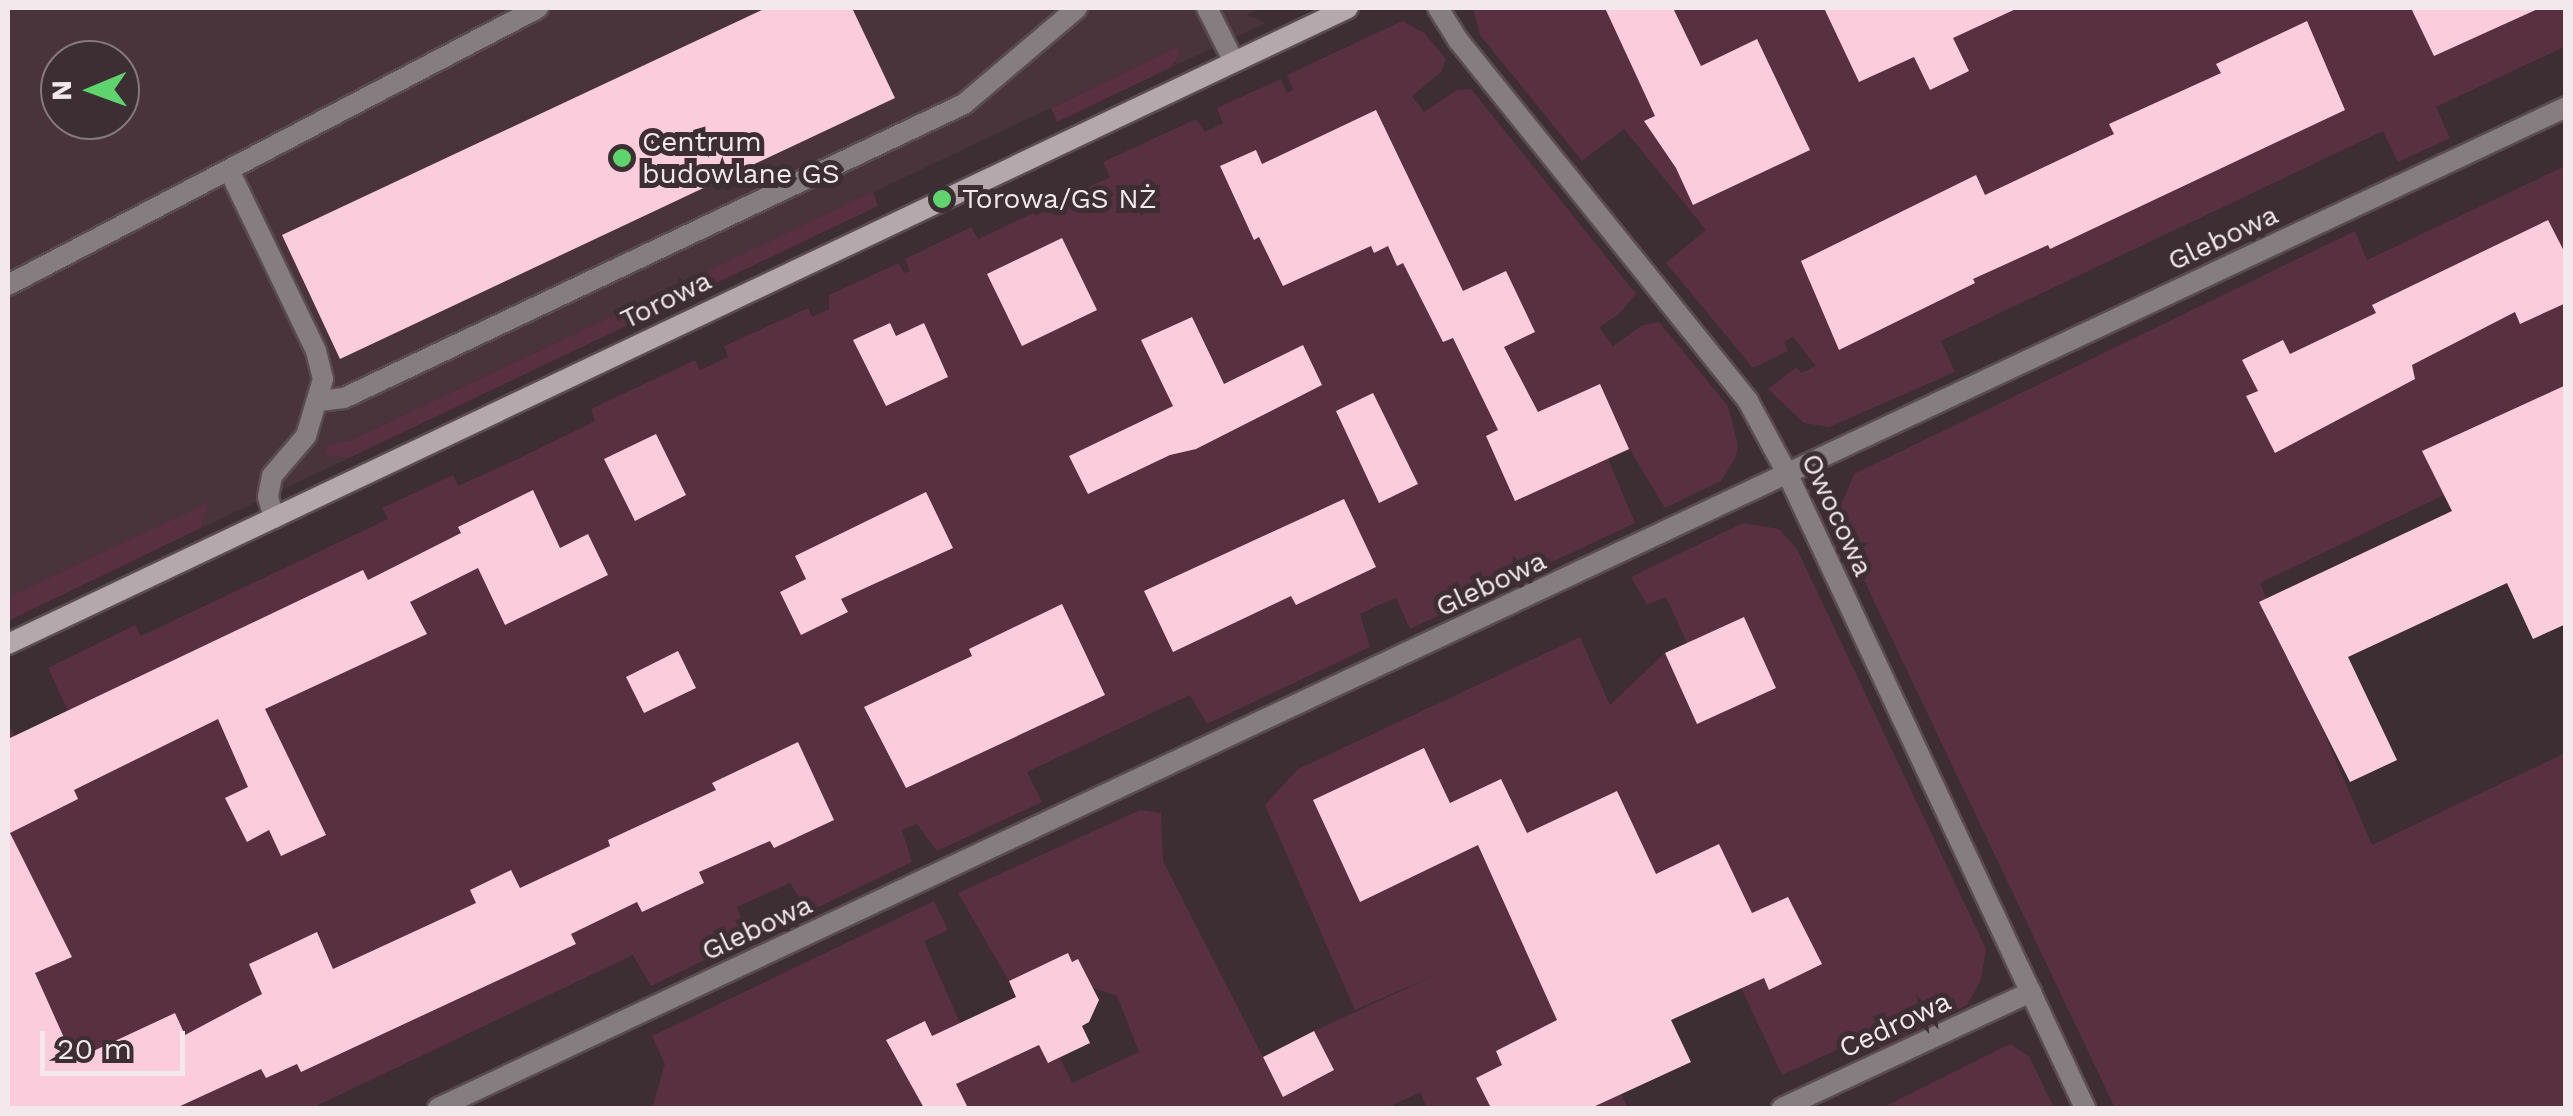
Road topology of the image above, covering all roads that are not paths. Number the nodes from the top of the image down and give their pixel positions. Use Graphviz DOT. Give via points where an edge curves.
graph roads {
  1 [pos="538,8"];
  2 [pos="1076,8"];
  3 [pos="1207,8"];
  4 [pos="1348,8"];
  5 [pos="1438,8"];
  6 [pos="1234,62"];
  7 [pos="2566,107"];
  8 [pos="228,170"];
  9 [pos="8,285"];
  10 [pos="320,400"];
  11 [pos="1788,474"];
  12 [pos="274,518"];
  13 [pos="8,644"];
  14 [pos="2030,992"];
  15 [pos="438,1108"];
  16 [pos="1782,1108"];
  17 [pos="2086,1108"];
  1 -- 8 [label="street"];
  2 -- 10 [label="street" via="964,104 344,398"];
  3 -- 6 [label="street"];
  4 -- 6 [label="street, Torowa"];
  5 -- 11 [label="street, Owocowa" via="1748,401"];
  6 -- 12 [label="street, Torowa"];
  7 -- 11 [label="street, Glebowa"];
  8 -- 9 [label="street"];
  8 -- 10 [label="street" via="316,351"];
  10 -- 12 [label="street" via="306,436 272,476"];
  11 -- 14 [label="street, Owocowa"];
  11 -- 15 [label="street, Glebowa"];
  12 -- 13 [label="street, Torowa"];
  14 -- 16 [label="street, Cedrowa"];
  14 -- 17 [label="street, Owocowa"];
}
